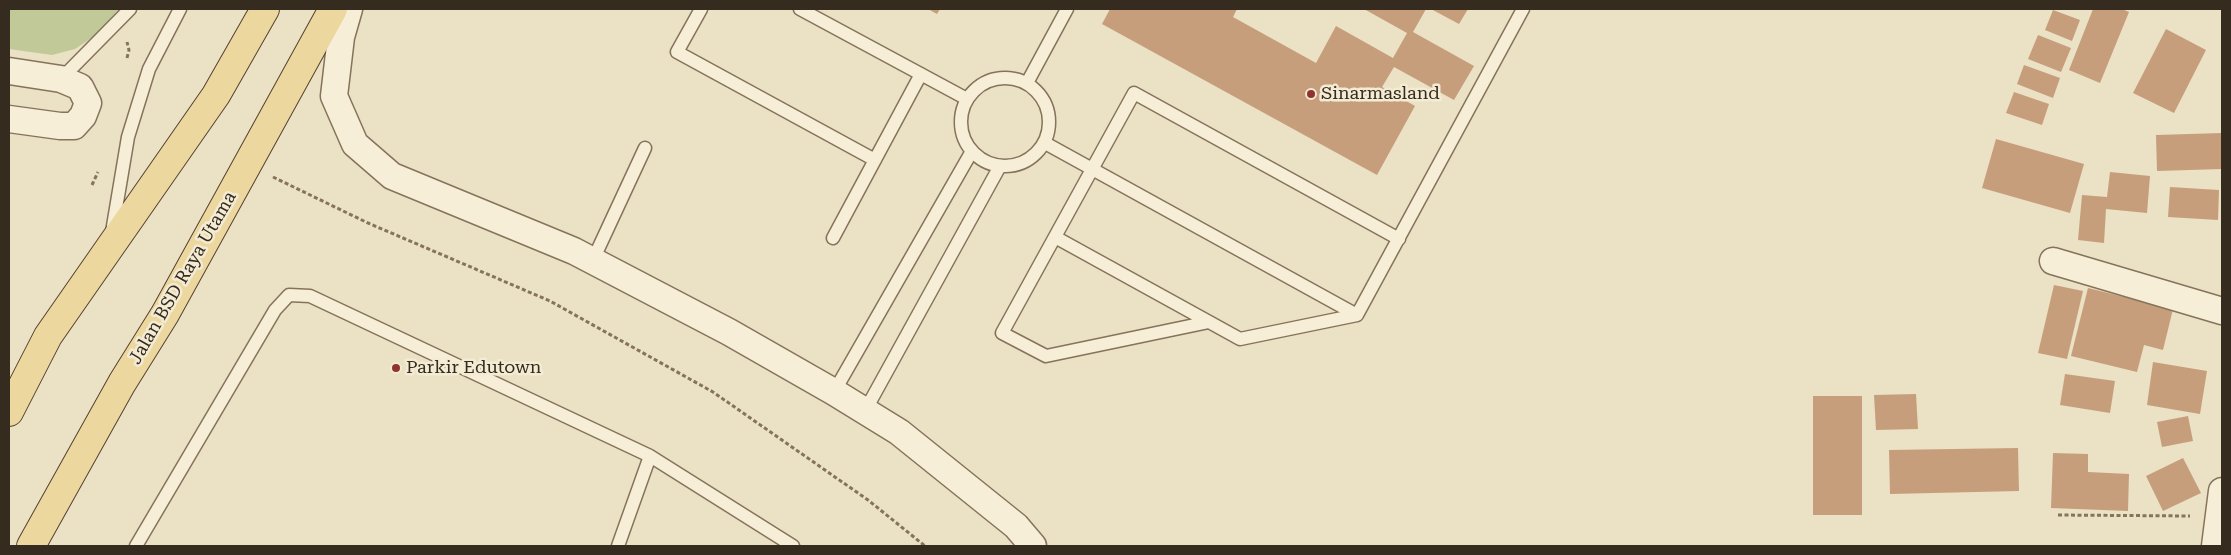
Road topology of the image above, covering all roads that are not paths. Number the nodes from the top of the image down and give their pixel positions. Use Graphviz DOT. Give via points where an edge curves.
graph roads {
  1 [pos="130,9"];
  2 [pos="180,9"];
  3 [pos="265,9"];
  4 [pos="333,9"];
  5 [pos="349,9"];
  6 [pos="701,9"];
  7 [pos="800,9"];
  8 [pos="1067,9"];
  9 [pos="1523,9"];
  10 [pos="9,72"];
  11 [pos="921,74"];
  12 [pos="61,79"];
  13 [pos="1027,83"];
  14 [pos="967,99"];
  15 [pos="9,119"];
  16 [pos="1044,143"];
  17 [pos="645,148"];
  18 [pos="972,151"];
  19 [pos="875,160"];
  20 [pos="1000,166"];
  21 [pos="1092,170"];
  22 [pos="1055,237"];
  23 [pos="833,238"];
  24 [pos="1399,239"];
  25 [pos="110,247"];
  26 [pos="593,260"];
  27 [pos="2053,261"];
  28 [pos="2222,310"];
  29 [pos="1357,315"];
  30 [pos="1209,322"];
  31 [pos="834,392"];
  32 [pos="865,410"];
  33 [pos="9,412"];
  34 [pos="650,456"];
  35 [pos="2220,504"];
  36 [pos="31,546"];
  37 [pos="136,546"];
  38 [pos="618,546"];
  39 [pos="793,546"];
  40 [pos="1033,546"];
  41 [pos="2215,546"];
  1 -- 12 [label="lane"];
  2 -- 25 [label="lane" via="149,69 128,137"];
  3 -- 25 [label="main road" via="216,95"];
  4 -- 36 [label="main road, Jalan BSD Raya Utama" via="165,314 122,383"];
  5 -- 26 [label="street" via="341,37 334,96 355,144 392,176"];
  6 -- 19 [label="lane" via="677,52"];
  7 -- 11 [label="lane"];
  8 -- 13 [label="lane"];
  9 -- 24 [label="lane"];
  10 -- 12 [label="street"];
  11 -- 14 [label="lane"];
  11 -- 19 [label="lane"];
  12 -- 15 [label="street" via="80,87 88,104 74,126"];
  13 -- 14 [label="lane" via="1005,78 982,83"];
  13 -- 16 [label="lane" via="1044,99 1050,122"];
  14 -- 18 [label="lane" via="961,117 963,135"];
  16 -- 20 [label="lane" via="1032,157 1017,164"];
  16 -- 21 [label="lane"];
  17 -- 26 [label="lane"];
  18 -- 20 [label="lane" via="984,161"];
  18 -- 31 [label="lane"];
  19 -- 23 [label="lane"];
  20 -- 32 [label="lane"];
  21 -- 22 [label="lane"];
  21 -- 24 [label="lane" via="1134,93"];
  21 -- 29 [label="lane"];
  22 -- 30 [label="lane"];
  22 -- 30 [label="lane" via="1002,333 1046,356"];
  24 -- 29 [label="lane"];
  25 -- 33 [label="main road" via="48,336"];
  26 -- 31 [label="street"];
  27 -- 28 [label="street"];
  29 -- 30 [label="lane" via="1240,339"];
  31 -- 32 [label="street"];
  32 -- 40 [label="street" via="1016,526"];
  34 -- 37 [label="lane" via="310,296 289,295 275,310"];
  34 -- 38 [label="lane"];
  34 -- 39 [label="lane"];
  35 -- 41 [label="street"];
}
